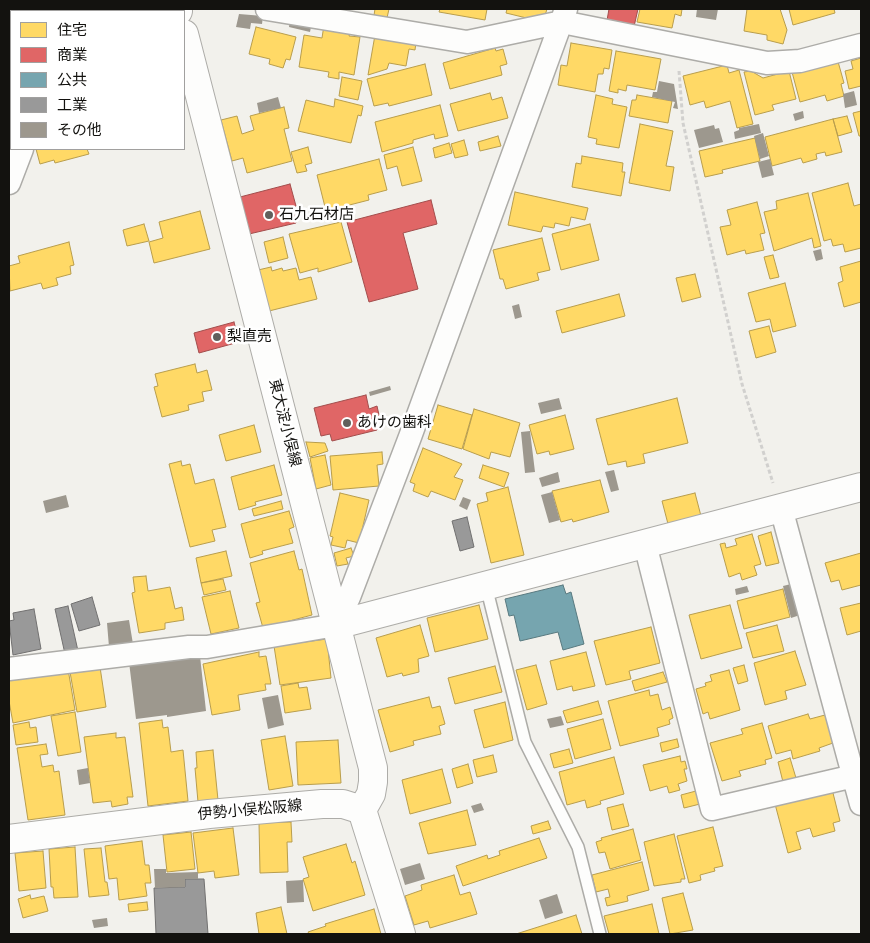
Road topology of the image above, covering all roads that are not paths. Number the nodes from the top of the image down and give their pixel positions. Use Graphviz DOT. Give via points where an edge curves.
graph roads {
  1 [pos="267,9"];
  2 [pos="564,15"];
  3 [pos="185,38"];
  4 [pos="861,45"];
  5 [pos="22,150"];
  6 [pos="9,184"];
  7 [pos="861,487"];
  8 [pos="778,498"];
  9 [pos="645,544"];
  10 [pos="486,586"];
  11 [pos="336,625"];
  12 [pos="9,669"];
  13 [pos="854,776"];
  14 [pos="861,804"];
  15 [pos="362,810"];
  16 [pos="9,839"];
  17 [pos="401,934"];
  18 [pos="600,934"];
  1 -- 2 [label="street" via="467,42"];
  2 -- 4 [label="street" via="677,45 767,63 800,61"];
  2 -- 11 [label="street" via="410,437 350,597"];
  3 -- 11 [label="main road, 東大淀小俣線"];
  5 -- 6 [label="street"];
  7 -- 8 [label="main road"];
  8 -- 9 [label="main road"];
  8 -- 13 [label="street"];
  9 -- 10 [label="main road"];
  9 -- 13 [label="street" via="712,809"];
  10 -- 11 [label="main road"];
  10 -- 18 [label="lane" via="525,742 578,847"];
  11 -- 12 [label="street" via="207,647"];
  11 -- 15 [label="main road, 東大淀小俣線" via="373,768 371,794"];
  13 -- 14 [label="street"];
  15 -- 16 [label="main road, 伊勢小俣松阪線" via="343,804 322,804 209,814"];
  15 -- 17 [label="main road"];
}
